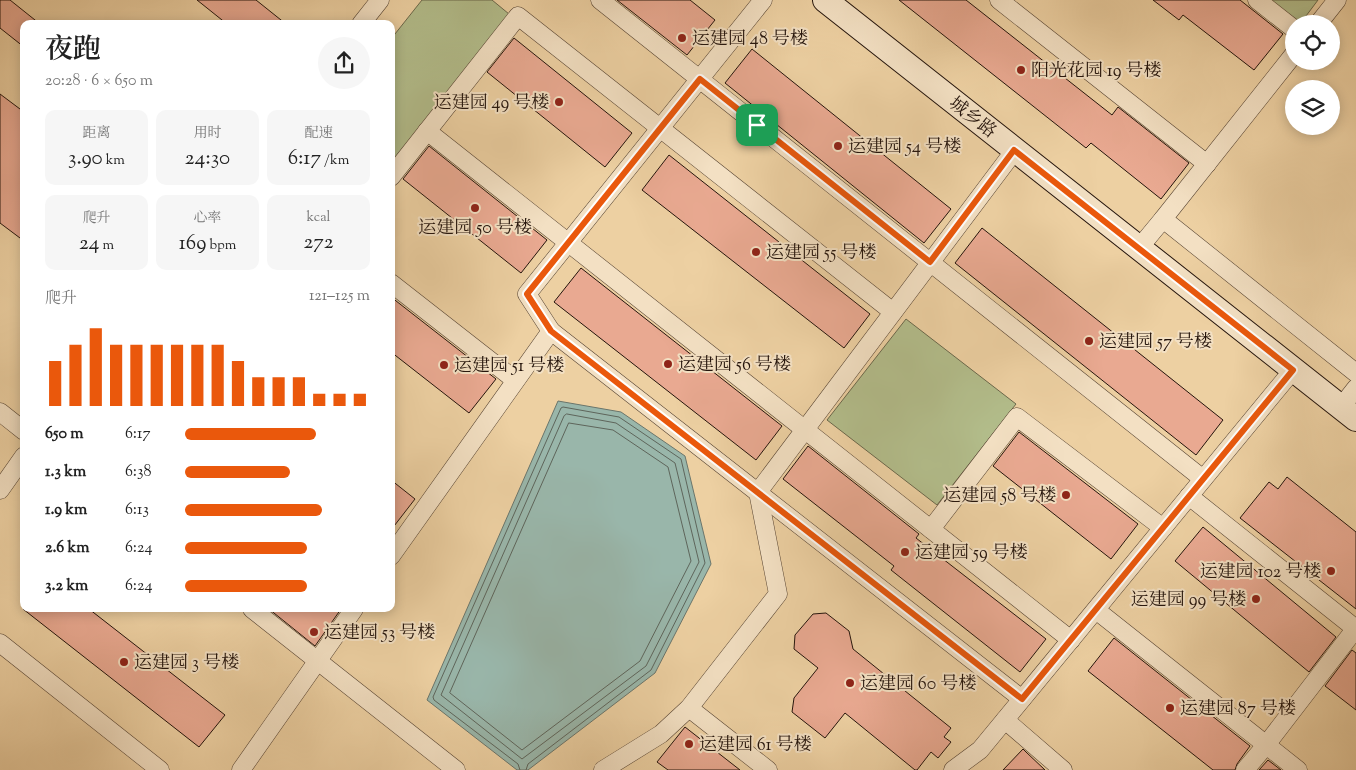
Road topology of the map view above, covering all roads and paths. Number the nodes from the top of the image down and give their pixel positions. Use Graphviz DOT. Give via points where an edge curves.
graph roads {
  1 [pos="380,0"];
  2 [pos="600,0"];
  3 [pos="763,0"];
  4 [pos="825,0"];
  5 [pos="999,0"];
  6 [pos="1257,0"];
  7 [pos="1337,0"];
  8 [pos="1325,15"];
  9 [pos="364,20"];
  10 [pos="1285,22"];
  11 [pos="1285,65"];
  12 [pos="700,79"];
  13 [pos="660,128"];
  14 [pos="427,131"];
  15 [pos="1014,150"];
  16 [pos="1207,164"];
  17 [pos="395,172"];
  18 [pos="1163,219"];
  19 [pos="568,243"];
  20 [pos="1139,248"];
  21 [pos="930,262"];
  22 [pos="395,286"];
  23 [pos="893,312"];
  24 [pos="551,331"];
  25 [pos="1293,370"];
  26 [pos="1356,373"];
  27 [pos="515,380"];
  28 [pos="1356,388"];
  29 [pos="0,412"];
  30 [pos="1348,414"];
  31 [pos="20,428"];
  32 [pos="805,430"];
  33 [pos="20,462"];
  34 [pos="1204,479"];
  35 [pos="0,490"];
  36 [pos="758,492"];
  37 [pos="1190,496"];
  38 [pos="1162,528"];
  39 [pos="931,529"];
  40 [pos="395,550"];
  41 [pos="1096,610"];
  42 [pos="256,612"];
  43 [pos="352,612"];
  44 [pos="1356,628"];
  45 [pos="1071,640"];
  46 [pos="0,643"];
  47 [pos="318,660"];
  48 [pos="1022,699"];
  49 [pos="689,708"];
  50 [pos="1005,720"];
  51 [pos="1266,745"];
  52 [pos="160,770"];
  53 [pos="241,770"];
  54 [pos="456,770"];
  55 [pos="603,770"];
  56 [pos="768,770"];
  57 [pos="954,770"];
  58 [pos="1063,770"];
  59 [pos="1245,770"];
  60 [pos="1298,770"];
  1 -- 9 [label="street"];
  2 -- 12 [label="street"];
  3 -- 12 [label="street"];
  4 -- 15 [label="main road, 城乡路"];
  5 -- 16 [label="street"];
  6 -- 10 [label="street"];
  7 -- 8 [label="street"];
  11 -- 16 [label="street"];
  12 -- 13 [label="street"];
  12 -- 21 [label="street"];
  13 -- 14 [label="street" via="518,16"];
  13 -- 19 [label="street"];
  13 -- 23 [label="street"];
  14 -- 17 [label="street"];
  14 -- 19 [label="street"];
  15 -- 20 [label="main road, 城乡路"];
  15 -- 21 [label="street"];
  16 -- 18 [label="street"];
  18 -- 20 [label="street"];
  18 -- 26 [label="street"];
  19 -- 24 [label="street" via="527,294"];
  19 -- 32 [label="street"];
  20 -- 25 [label="main road, 城乡路"];
  21 -- 23 [label="street"];
  21 -- 34 [label="street"];
  22 -- 27 [label="street"];
  23 -- 32 [label="street"];
  24 -- 27 [label="street"];
  24 -- 36 [label="street"];
  25 -- 30 [label="main road, 城乡路"];
  25 -- 34 [label="street"];
  27 -- 40 [label="street"];
  28 -- 30 [label="street"];
  29 -- 31 [label="street"];
  32 -- 36 [label="street"];
  32 -- 39 [label="street"];
  33 -- 35 [label="street"];
  34 -- 37 [label="street"];
  36 -- 48 [label="street"];
  36 -- 49 [label="street" via="778,594"];
  37 -- 38 [label="street"];
  37 -- 44 [label="street"];
  38 -- 39 [label="street" via="1018,417"];
  38 -- 41 [label="street"];
  39 -- 45 [label="street"];
  41 -- 45 [label="street"];
  41 -- 51 [label="street"];
  42 -- 47 [label="street"];
  43 -- 47 [label="street"];
  44 -- 51 [label="street"];
  45 -- 48 [label="street"];
  46 -- 52 [label="street"];
  47 -- 53 [label="street"];
  47 -- 54 [label="street"];
  48 -- 50 [label="street"];
  49 -- 55 [label="street" via="661,734"];
  49 -- 56 [label="street"];
  50 -- 57 [label="street" via="980,750"];
  50 -- 58 [label="street"];
  51 -- 59 [label="street"];
  51 -- 60 [label="street"];
}
